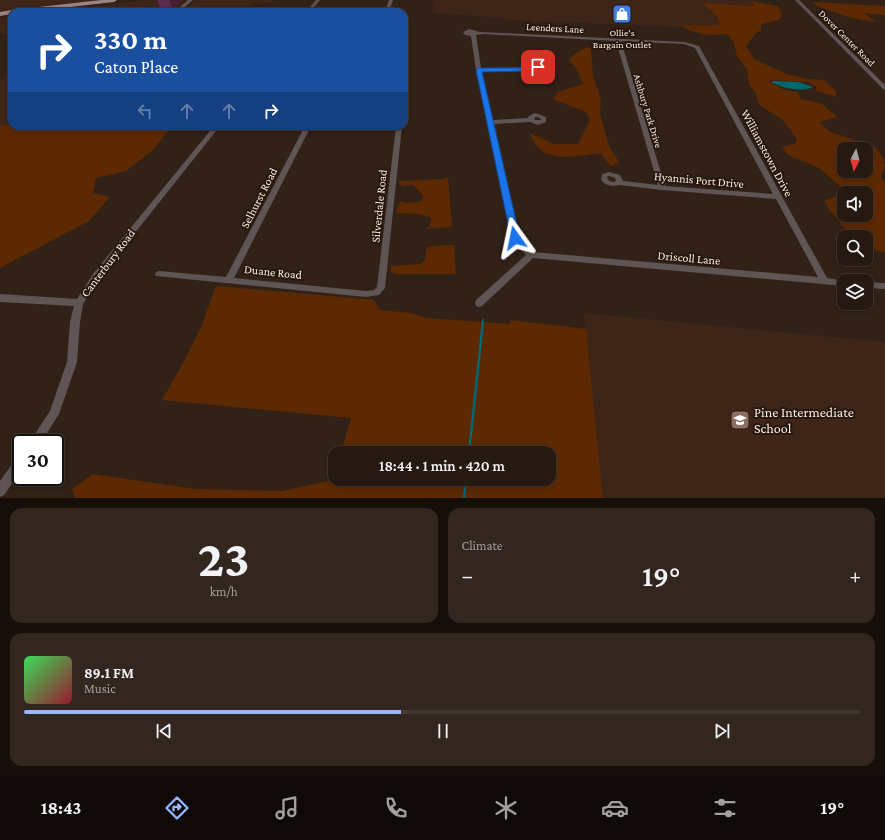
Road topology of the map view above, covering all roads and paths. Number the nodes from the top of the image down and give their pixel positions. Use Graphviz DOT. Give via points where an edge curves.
graph roads {
  1 [pos="114,0"];
  2 [pos="191,0"];
  3 [pos="318,0"];
  4 [pos="790,0"];
  5 [pos="797,0"];
  6 [pos="46,8"];
  7 [pos="181,8"];
  8 [pos="311,8"];
  9 [pos="618,40"];
  10 [pos="684,43"];
  11 [pos="534,69"];
  12 [pos="479,70"];
  13 [pos="885,88"];
  14 [pos="531,120"];
  15 [pos="490,122"];
  16 [pos="214,130"];
  17 [pos="306,130"];
  18 [pos="399,130"];
  19 [pos="618,183"];
  20 [pos="662,188"];
  21 [pos="778,197"];
  22 [pos="531,255"];
  23 [pos="159,274"];
  24 [pos="229,280"];
  25 [pos="825,282"];
  26 [pos="837,283"];
  27 [pos="873,285"];
  28 [pos="885,286"];
  29 [pos="382,288"];
  30 [pos="0,298"];
  31 [pos="79,303"];
  32 [pos="480,303"];
  33 [pos="40,434"];
  34 [pos="12,474"];
  35 [pos="0,491"];
  1 -- 6 [label="main road"];
  2 -- 7 [label="street"];
  3 -- 8 [label="street"];
  4 -- 5 [label="street"];
  5 -- 13 [label="street, Dover Center Road"];
  9 -- 10 [label="street, Leenders Lane"];
  9 -- 12 [label="street, Leenders Lane" via="475,34"];
  9 -- 20 [label="street, Ashbury Park Drive"];
  10 -- 21 [label="street, Williamstown Drive" via="698,47"];
  11 -- 12 [label="street"];
  12 -- 15 [label="street"];
  14 -- 15 [label="street"];
  15 -- 22 [label="street" via="515,238"];
  16 -- 31 [label="street, Canterbury Road" via="96,276"];
  17 -- 24 [label="street, Selhurst Road"];
  18 -- 29 [label="street, Silverdale Road"];
  19 -- 20 [label="street, Hyannis Port Drive"];
  20 -- 21 [label="street, Hyannis Port Drive"];
  21 -- 25 [label="street, Williamstown Drive"];
  22 -- 25 [label="street, Driscoll Lane"];
  22 -- 32 [label="street"];
  23 -- 24 [label="street, Duane Road"];
  24 -- 29 [label="street, Duane Road" via="366,294 376,293"];
  25 -- 26 [label="street, Driscoll Lane"];
  27 -- 28 [label="street"];
  30 -- 31 [label="street"];
  31 -- 33 [label="street, Canterbury Road" via="74,322 72,362 54,414"];
  34 -- 35 [label="street"];
}
